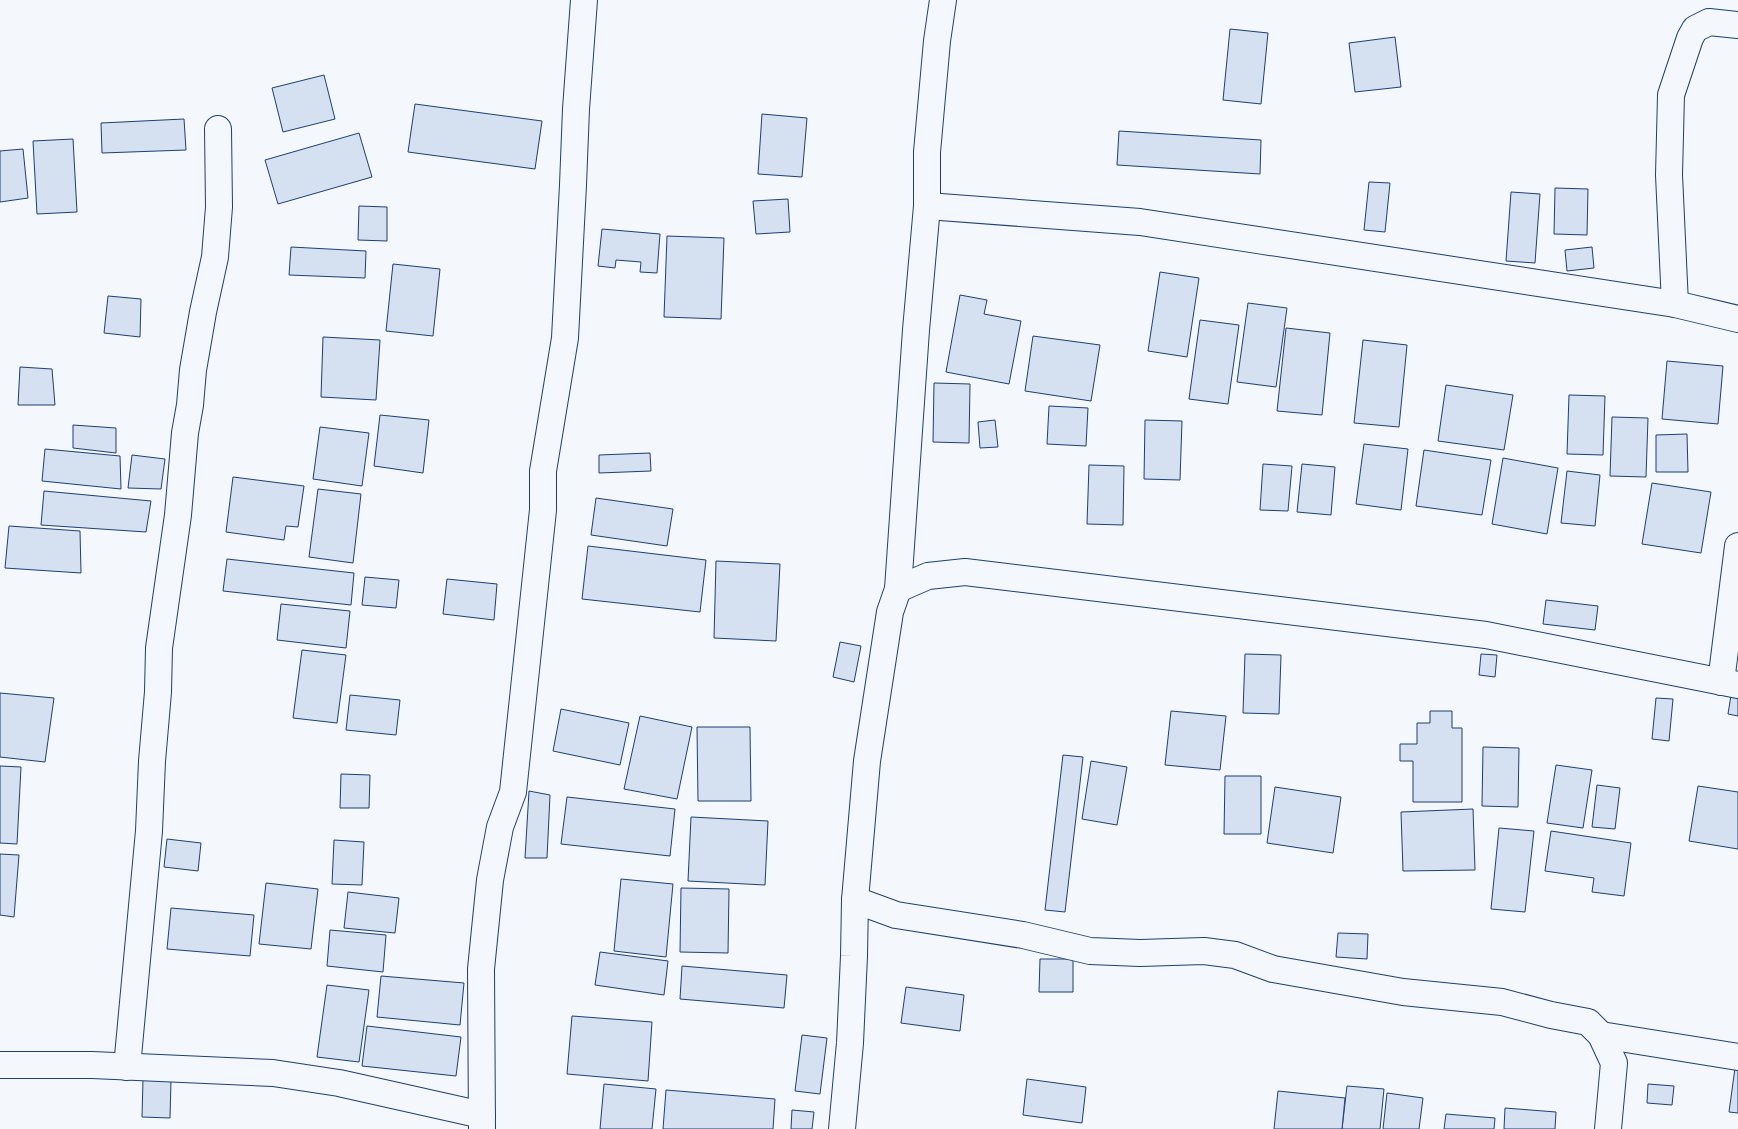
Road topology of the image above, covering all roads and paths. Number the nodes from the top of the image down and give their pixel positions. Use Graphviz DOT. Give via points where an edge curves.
graph roads {
  1 [pos="584,0"];
  2 [pos="944,0"];
  3 [pos="1738,25"];
  4 [pos="218,129"];
  5 [pos="927,206"];
  6 [pos="1675,304"];
  7 [pos="1738,319"];
  8 [pos="1738,546"];
  9 [pos="898,589"];
  10 [pos="1729,683"];
  11 [pos="856,900"];
  12 [pos="1601,1035"];
  13 [pos="1738,1057"];
  14 [pos="0,1064"];
  15 [pos="127,1067"];
  16 [pos="482,1122"];
  17 [pos="842,1129"];
  18 [pos="1608,1129"];
  1 -- 16 [label="street" via="565,338 543,471 543,510 513,792 500,827 490,880 481,969"];
  2 -- 5 [label="street" via="927,152"];
  3 -- 6 [label="street" via="1709,22 1695,29 1671,95 1669,175"];
  4 -- 15 [label="street" via="216,257 193,370 178,515 159,648 149,831"];
  5 -- 6 [label="street" via="1140,222"];
  5 -- 9 [label="street"];
  6 -- 7 [label="street"];
  8 -- 10 [label="street"];
  9 -- 10 [label="street" via="928,576 966,572 1486,634"];
  9 -- 11 [label="street" via="890,612 867,762"];
  11 -- 12 [label="street" via="896,915 1023,935 1090,951 1204,951 1235,955 1273,969 1403,992 1502,1002 1588,1022"];
  11 -- 17 [label="street" via="851,1024"];
  12 -- 13 [label="street"];
  12 -- 18 [label="street" via="1614,1063"];
  14 -- 15 [label="street"];
  15 -- 16 [label="street" via="291,1075 340,1083"];
}
